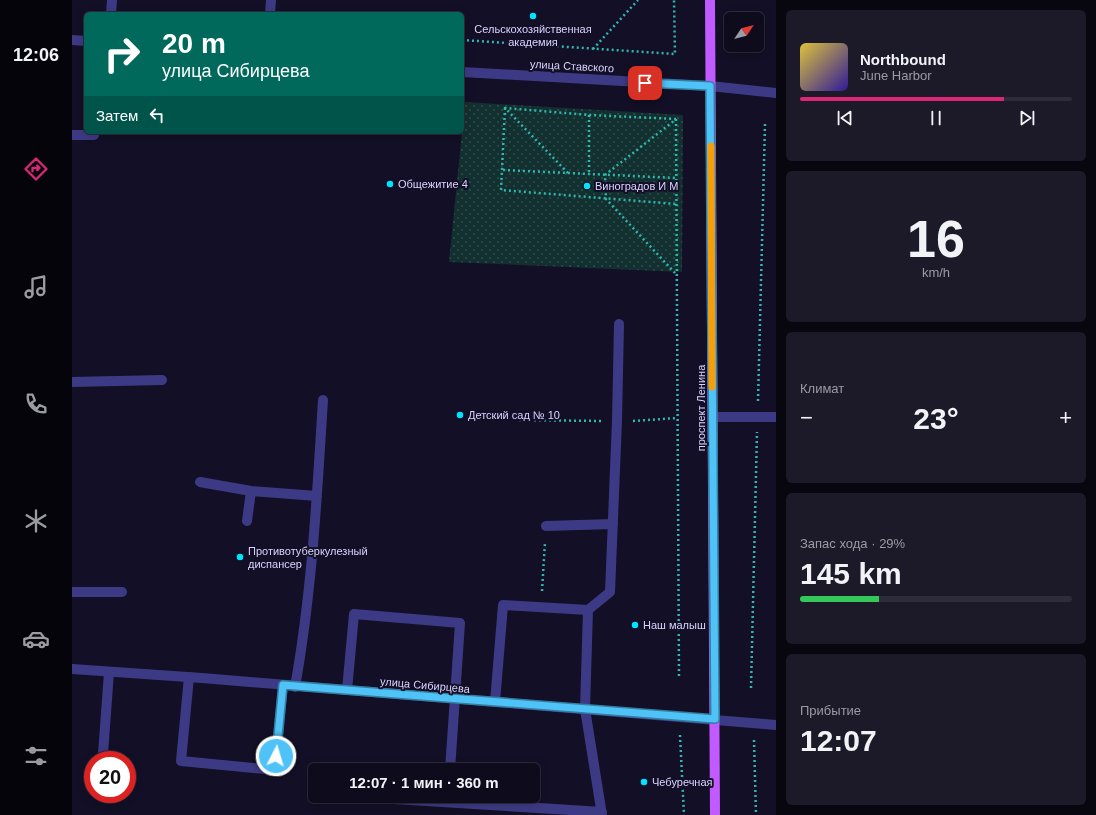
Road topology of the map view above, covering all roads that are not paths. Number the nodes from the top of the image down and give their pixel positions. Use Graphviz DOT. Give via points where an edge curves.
graph roads {
  1 [pos="112,0"];
  2 [pos="271,0"];
  3 [pos="710,0"];
  4 [pos="111,12"];
  5 [pos="270,12"];
  6 [pos="72,40"];
  7 [pos="84,41"];
  8 [pos="464,72"];
  9 [pos="710,86"];
  10 [pos="776,92"];
  11 [pos="94,134"];
  12 [pos="72,135"];
  13 [pos="619,324"];
  14 [pos="162,380"];
  15 [pos="72,382"];
  16 [pos="323,400"];
  17 [pos="713,417"];
  18 [pos="776,417"];
  19 [pos="200,482"];
  20 [pos="251,492"];
  21 [pos="317,496"];
  22 [pos="247,521"];
  23 [pos="613,524"];
  24 [pos="546,526"];
  25 [pos="72,592"];
  26 [pos="122,592"];
  27 [pos="588,610"];
  28 [pos="72,669"];
  29 [pos="109,672"];
  30 [pos="188,677"];
  31 [pos="283,685"];
  32 [pos="295,686"];
  33 [pos="347,690"];
  34 [pos="455,699"];
  35 [pos="495,702"];
  36 [pos="586,709"];
  37 [pos="715,719"];
  38 [pos="776,725"];
  39 [pos="103,751"];
  40 [pos="450,763"];
  41 [pos="491,803"];
  42 [pos="602,813"];
  43 [pos="715,815"];
  1 -- 4 [label="street"];
  2 -- 5 [label="street"];
  3 -- 9 [label="main road, проспект Ленина"];
  6 -- 7 [label="street"];
  8 -- 9 [label="street, улица Ставского"];
  9 -- 10 [label="street, улица Ставского"];
  9 -- 17 [label="main road, проспект Ленина"];
  11 -- 12 [label="street"];
  13 -- 23 [label="street"];
  14 -- 15 [label="street"];
  16 -- 21 [label="street"];
  17 -- 18 [label="street"];
  17 -- 37 [label="main road, проспект Ленина"];
  19 -- 20 [label="street"];
  20 -- 21 [label="street"];
  20 -- 22 [label="street"];
  21 -- 32 [label="street" via="301,653"];
  23 -- 24 [label="street"];
  23 -- 27 [label="street" via="610,592"];
  25 -- 26 [label="street"];
  27 -- 35 [label="street" via="503,605"];
  27 -- 36 [label="street"];
  28 -- 29 [label="street, улица Сибирцева"];
  29 -- 30 [label="street, улица Сибирцева"];
  29 -- 39 [label="street"];
  30 -- 31 [label="street, улица Сибирцева"];
  30 -- 31 [label="street" via="181,761 275,770"];
  31 -- 32 [label="street, улица Сибирцева"];
  32 -- 33 [label="street, улица Сибирцева"];
  33 -- 34 [label="street, улица Сибирцева"];
  33 -- 34 [label="street" via="354,614 460,622"];
  34 -- 35 [label="street, улица Сибирцева"];
  34 -- 40 [label="street"];
  35 -- 36 [label="street, улица Сибирцева"];
  36 -- 37 [label="street, улица Сибирцева"];
  36 -- 42 [label="street"];
  37 -- 38 [label="street, улица Сибирцева"];
  37 -- 43 [label="main road, проспект Ленина"];
  41 -- 42 [label="street"];
}
